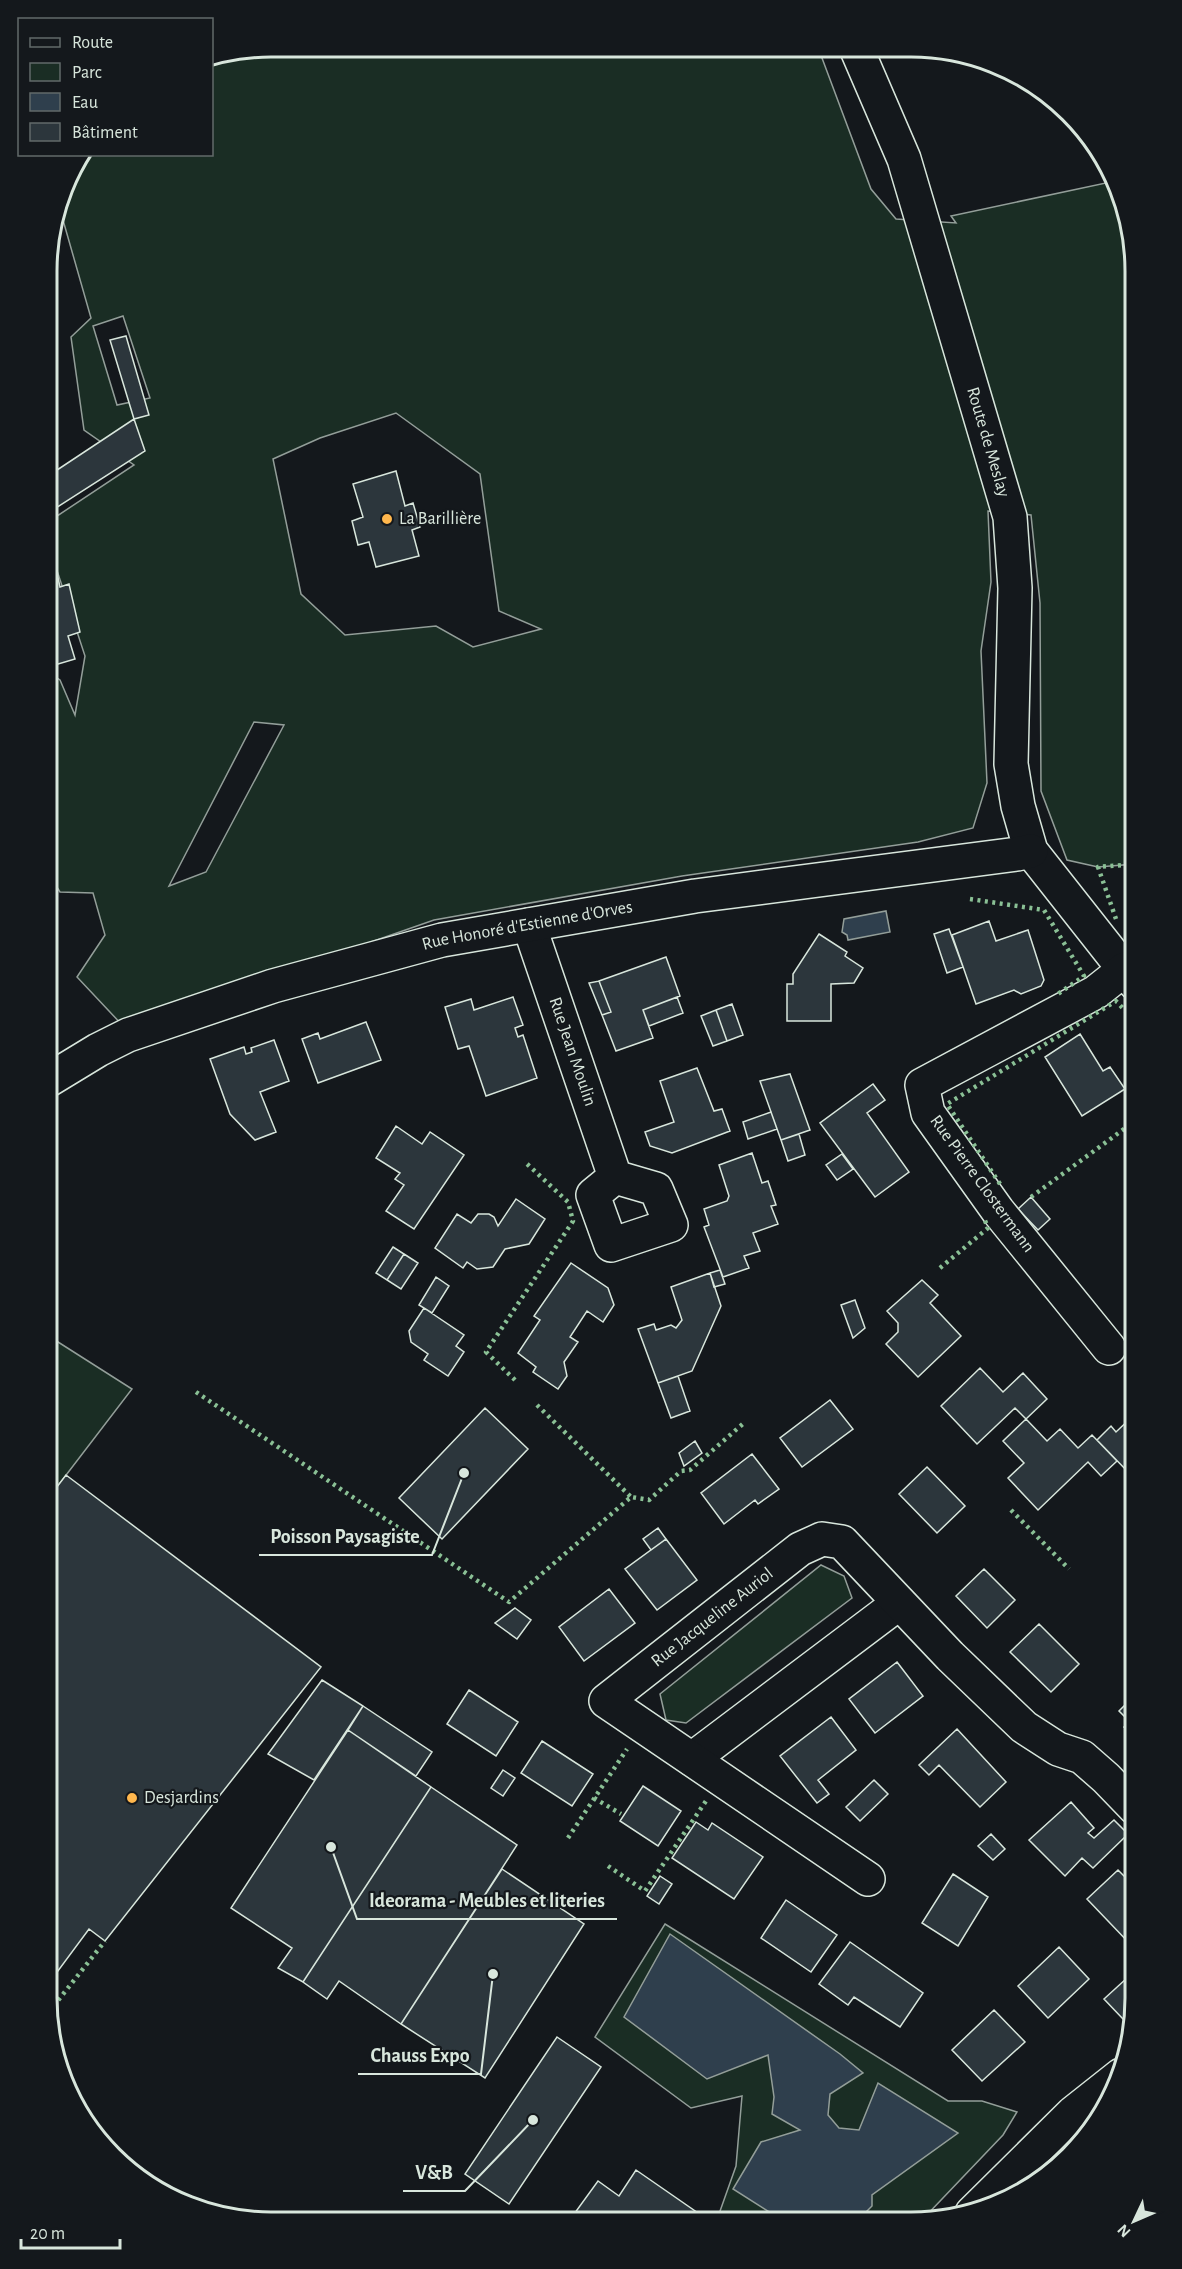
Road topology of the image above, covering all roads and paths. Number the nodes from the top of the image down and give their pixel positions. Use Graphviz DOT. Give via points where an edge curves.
graph roads {
  1 [pos="860,57"];
  2 [pos="1031,850"];
  3 [pos="529,926"];
  4 [pos="1125,970"];
  5 [pos="1125,978"];
  6 [pos="57,1076"];
  7 [pos="615,1177"];
  8 [pos="1109,1348"];
  9 [pos="899,1603"];
  10 [pos="692,1759"];
  11 [pos="1125,1798"];
  12 [pos="868,1879"];
  13 [pos="1106,2087"];
  14 [pos="985,2199"];
  1 -- 2 [label="street, Route de Meslay" via="904,159 1010,518 1015,588 1011,764"];
  2 -- 3 [label="street, Rue Honoré d'Estienne d'Orves" via="695,896"];
  2 -- 4 [label="street"];
  3 -- 6 [label="street, Rue Honoré d'Estienne d'Orves" via="442,940 273,986 128,1035"];
  3 -- 7 [label="street, Rue Jean Moulin"];
  5 -- 8 [label="street, Rue Pierre Clostermann" via="922,1085 928,1113 998,1211"];
  9 -- 10 [label="street"];
  9 -- 10 [label="street, Rue Jacqueline Auriol" via="842,1542 822,1539 800,1549 606,1701"];
  9 -- 11 [label="street, Rue Jacqueline Auriol" via="1024,1727 1058,1749 1082,1758"];
  10 -- 12 [label="street, Rue Jacqueline Auriol"];
  13 -- 14 [label="street" via="1073,2113"];
}
